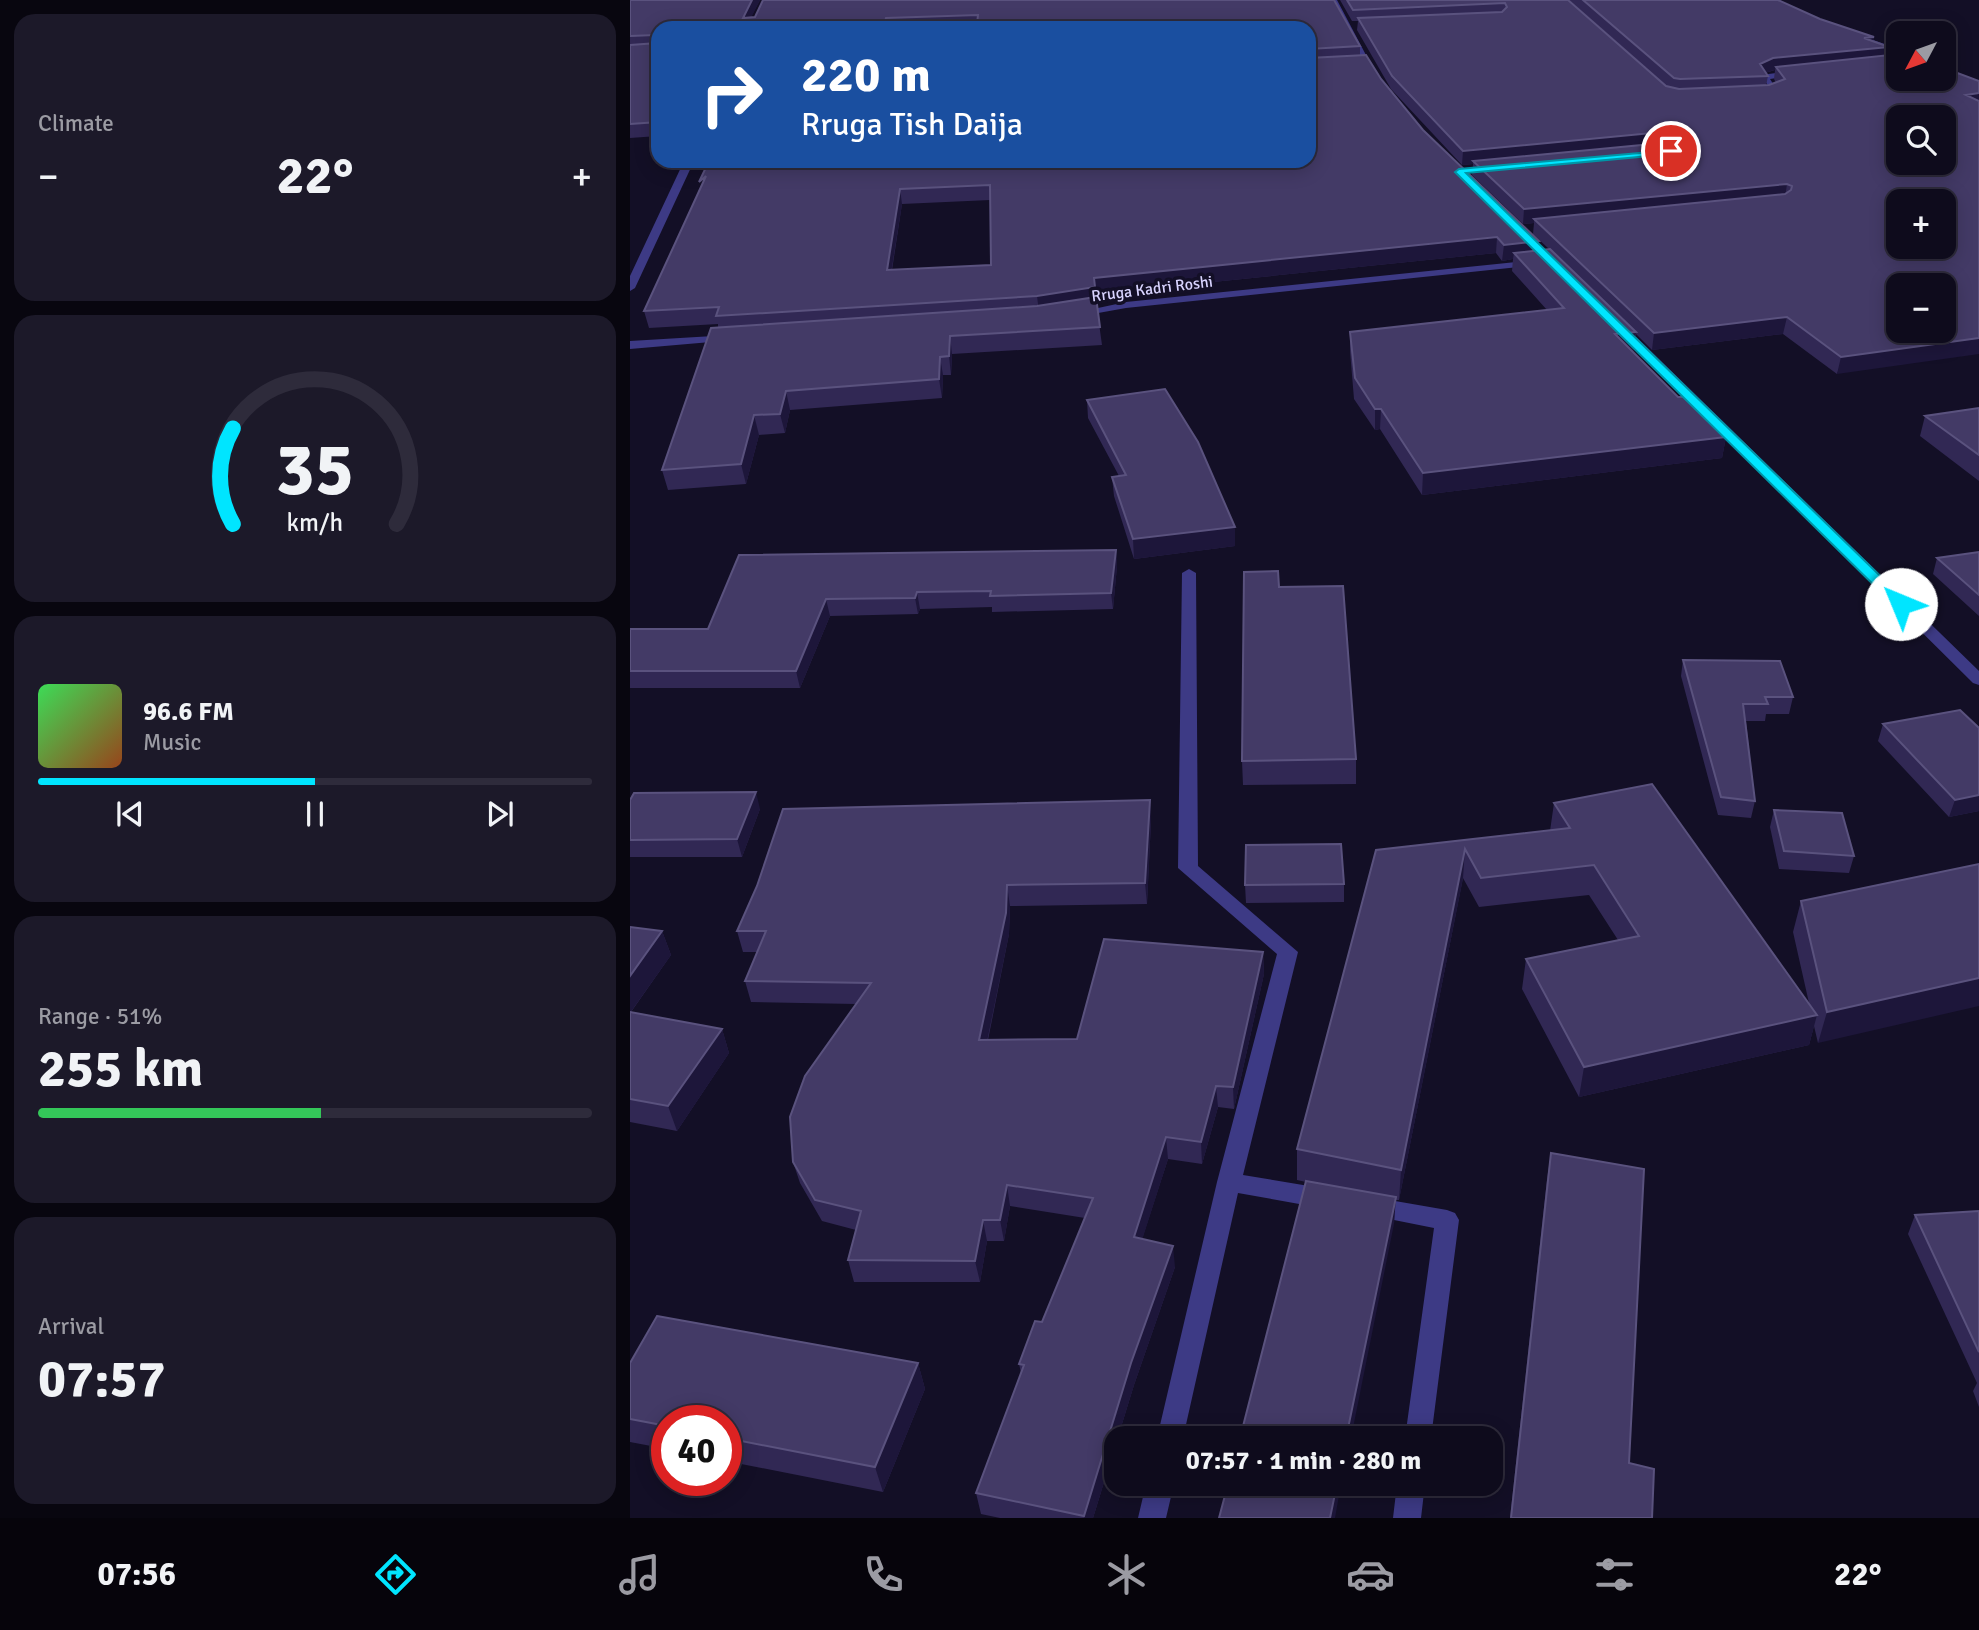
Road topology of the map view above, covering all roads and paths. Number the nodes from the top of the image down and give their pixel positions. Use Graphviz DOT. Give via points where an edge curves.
graph roads {
  1 [pos="1334,0"];
  2 [pos="1838,31"];
  3 [pos="1886,47"];
  4 [pos="1807,71"];
  5 [pos="1380,83"];
  6 [pos="1756,94"];
  7 [pos="686,168"];
  8 [pos="1552,261"];
  9 [pos="630,288"];
  10 [pos="1063,315"];
  11 [pos="1612,320"];
  12 [pos="739,338"];
  13 [pos="630,345"];
  14 [pos="1189,573"];
  15 [pos="1979,680"];
  16 [pos="1229,1182"];
  17 [pos="1173,1426"];
  18 [pos="1420,1426"];
  19 [pos="1157,1496"];
  20 [pos="1410,1496"];
  21 [pos="1152,1518"];
  22 [pos="1407,1518"];
  1 -- 5 [label="street" via="1354,25 1362,64"];
  2 -- 3 [label="street"];
  4 -- 6 [label="street" via="1763,77 1776,91"];
  7 -- 9 [label="street"];
  8 -- 10 [label="street, Rruga Kadri Roshi"];
  11 -- 15 [label="street"];
  12 -- 13 [label="street"];
  14 -- 16 [label="street" via="1188,868 1288,953"];
  16 -- 17 [label="street"];
  16 -- 18 [label="street" via="1447,1220"];
  19 -- 21 [label="street"];
  20 -- 22 [label="street"];
}
